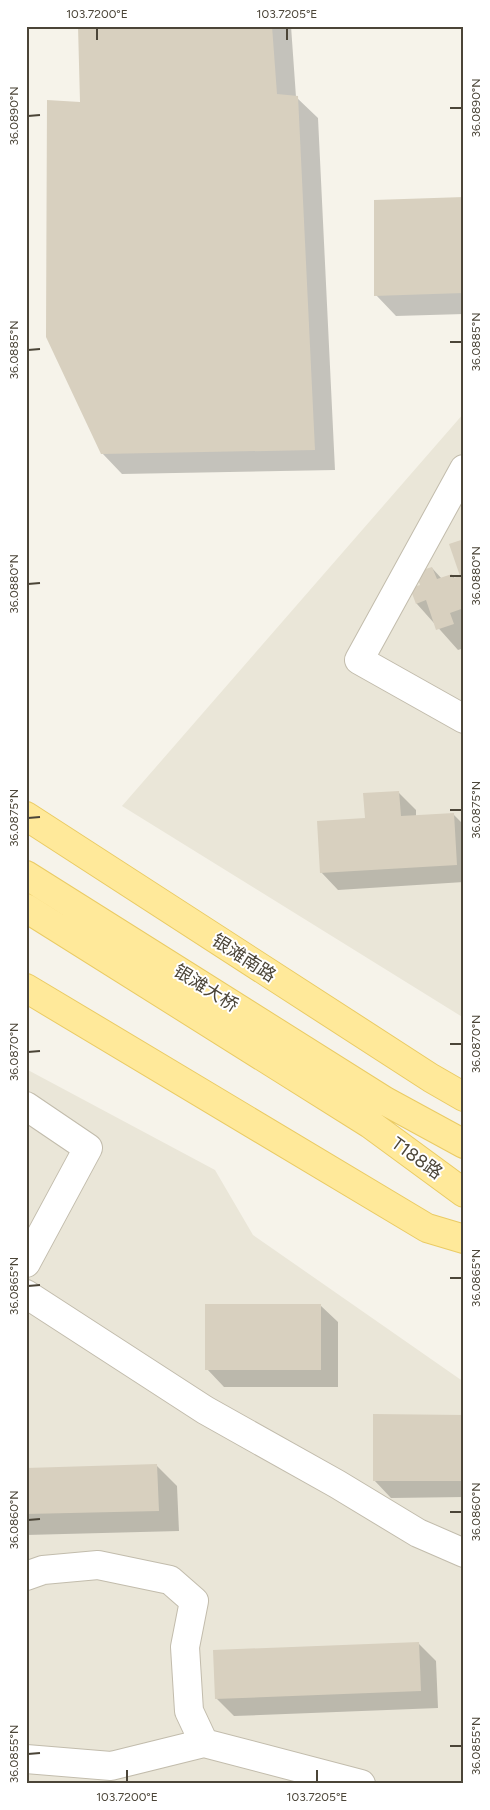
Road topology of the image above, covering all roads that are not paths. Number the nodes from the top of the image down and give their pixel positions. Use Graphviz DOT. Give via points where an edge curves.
graph roads {
  1 [pos="464,468"];
  2 [pos="464,719"];
  3 [pos="26,816"];
  4 [pos="26,876"];
  5 [pos="26,908"];
  6 [pos="26,988"];
  7 [pos="464,1097"];
  8 [pos="385,1100"];
  9 [pos="26,1106"];
  10 [pos="370,1124"];
  11 [pos="464,1144"];
  12 [pos="464,1193"];
  13 [pos="464,1239"];
  14 [pos="26,1263"];
  15 [pos="26,1294"];
  16 [pos="464,1554"];
  17 [pos="26,1576"];
  18 [pos="204,1743"];
  19 [pos="26,1759"];
  20 [pos="361,1784"];
  1 -- 2 [label="street" via="359,660"];
  3 -- 7 [label="main road, 银滩南路"];
  4 -- 8 [label="main road, 银滩大桥"];
  5 -- 10 [label="main road, 银滩大桥"];
  6 -- 13 [label="main road" via="428,1228"];
  8 -- 11 [label="main road, T188路"];
  9 -- 14 [label="street" via="88,1148"];
  10 -- 12 [label="main road, T188路"];
  15 -- 16 [label="street" via="205,1410 418,1533"];
  17 -- 18 [label="street" via="43,1570 98,1565 170,1580 194,1601 185,1647 188,1702"];
  18 -- 19 [label="street" via="111,1766"];
  18 -- 20 [label="street"];
}
